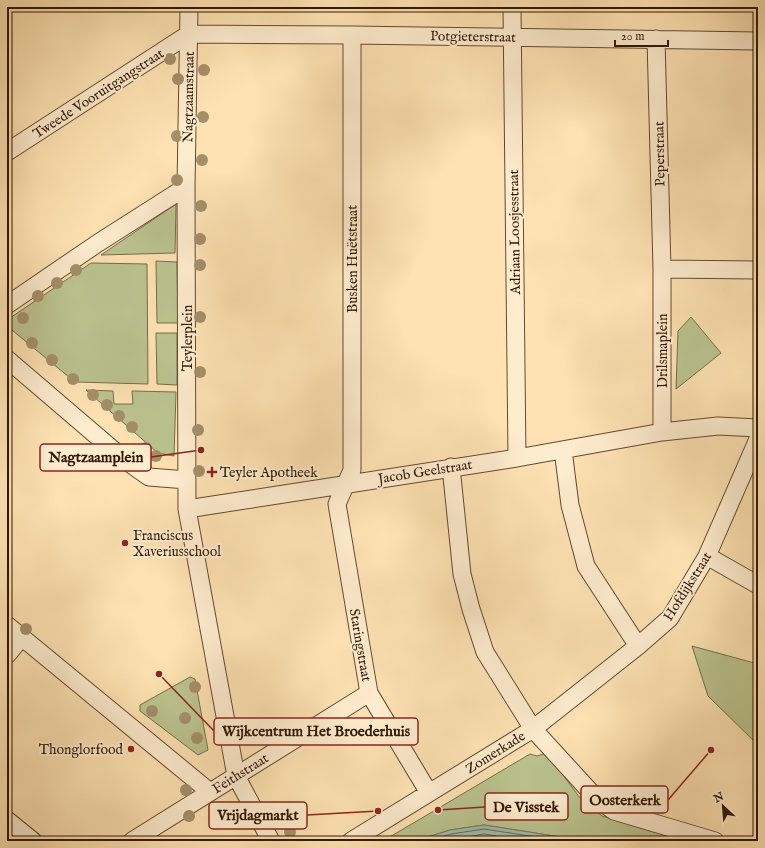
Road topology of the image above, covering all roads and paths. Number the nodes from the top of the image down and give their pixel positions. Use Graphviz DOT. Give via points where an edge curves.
graph roads {
  1 [pos="189,7"];
  2 [pos="512,7"];
  3 [pos="189,34"];
  4 [pos="352,35"];
  5 [pos="512,37"];
  6 [pos="656,39"];
  7 [pos="758,41"];
  8 [pos="7,152"];
  9 [pos="186,187"];
  10 [pos="662,269"];
  11 [pos="758,270"];
  12 [pos="7,305"];
  13 [pos="7,359"];
  14 [pos="758,428"];
  15 [pos="662,432"];
  16 [pos="758,440"];
  17 [pos="563,450"];
  18 [pos="517,458"];
  19 [pos="451,467"];
  20 [pos="187,480"];
  21 [pos="346,483"];
  22 [pos="187,509"];
  23 [pos="707,556"];
  24 [pos="758,585"];
  25 [pos="7,625"];
  26 [pos="22,638"];
  27 [pos="638,646"];
  28 [pos="7,655"];
  29 [pos="369,693"];
  30 [pos="533,729"];
  31 [pos="236,776"];
  32 [pos="210,792"];
  33 [pos="429,792"];
  34 [pos="7,820"];
  35 [pos="33,841"];
  36 [pos="132,841"];
  37 [pos="271,841"];
  38 [pos="351,841"];
  39 [pos="715,841"];
  1 -- 3 [label="street, Nagtzaamstraat"];
  2 -- 5 [label="street, Adriaan Loosjesstraat"];
  3 -- 4 [label="street, Potgieterstraat"];
  3 -- 8 [label="street, Tweede Vooruitgangstraat"];
  3 -- 9 [label="street, Nagtzaamstraat"];
  4 -- 5 [label="street, Potgieterstraat"];
  4 -- 21 [label="street, Busken Huëtstraat" via="352,470"];
  5 -- 6 [label="street, Potgieterstraat"];
  5 -- 18 [label="street, Adriaan Loosjesstraat"];
  6 -- 7 [label="street, Potgieterstraat"];
  6 -- 10 [label="street, Peperstraat"];
  9 -- 12 [label="street"];
  9 -- 20 [label="street, Teylerplein"];
  10 -- 11 [label="street"];
  10 -- 15 [label="street, Drilsmaplein"];
  13 -- 20 [label="street" via="125,460 149,477"];
  14 -- 15 [label="street" via="718,426"];
  15 -- 17 [label="street, Jacob Geelstraat"];
  16 -- 23 [label="street, Hofdijkstraat"];
  17 -- 18 [label="street, Jacob Geelstraat"];
  17 -- 27 [label="street" via="570,505 586,566"];
  18 -- 19 [label="street, Jacob Geelstraat"];
  19 -- 21 [label="street, Jacob Geelstraat"];
  19 -- 30 [label="street" via="462,574 471,609 486,652"];
  20 -- 22 [label="street"];
  21 -- 22 [label="street, Jacob Geelstraat"];
  21 -- 29 [label="street, Staringstraat" via="337,504"];
  22 -- 31 [label="street"];
  23 -- 24 [label="street"];
  23 -- 27 [label="street, Hofdijkstraat" via="670,618"];
  25 -- 26 [label="street"];
  26 -- 28 [label="street"];
  26 -- 32 [label="street"];
  27 -- 30 [label="street, Hofdijkstraat"];
  29 -- 31 [label="street, Feithstraat"];
  29 -- 33 [label="street, Staringstraat"];
  30 -- 33 [label="street, Zomerkade"];
  30 -- 39 [label="street, Zomerkade" via="598,800 614,811"];
  31 -- 32 [label="street, Feithstraat"];
  31 -- 37 [label="street"];
  32 -- 36 [label="street, Feithstraat"];
  33 -- 38 [label="street, Zomerkade"];
  34 -- 35 [label="street"];
}
